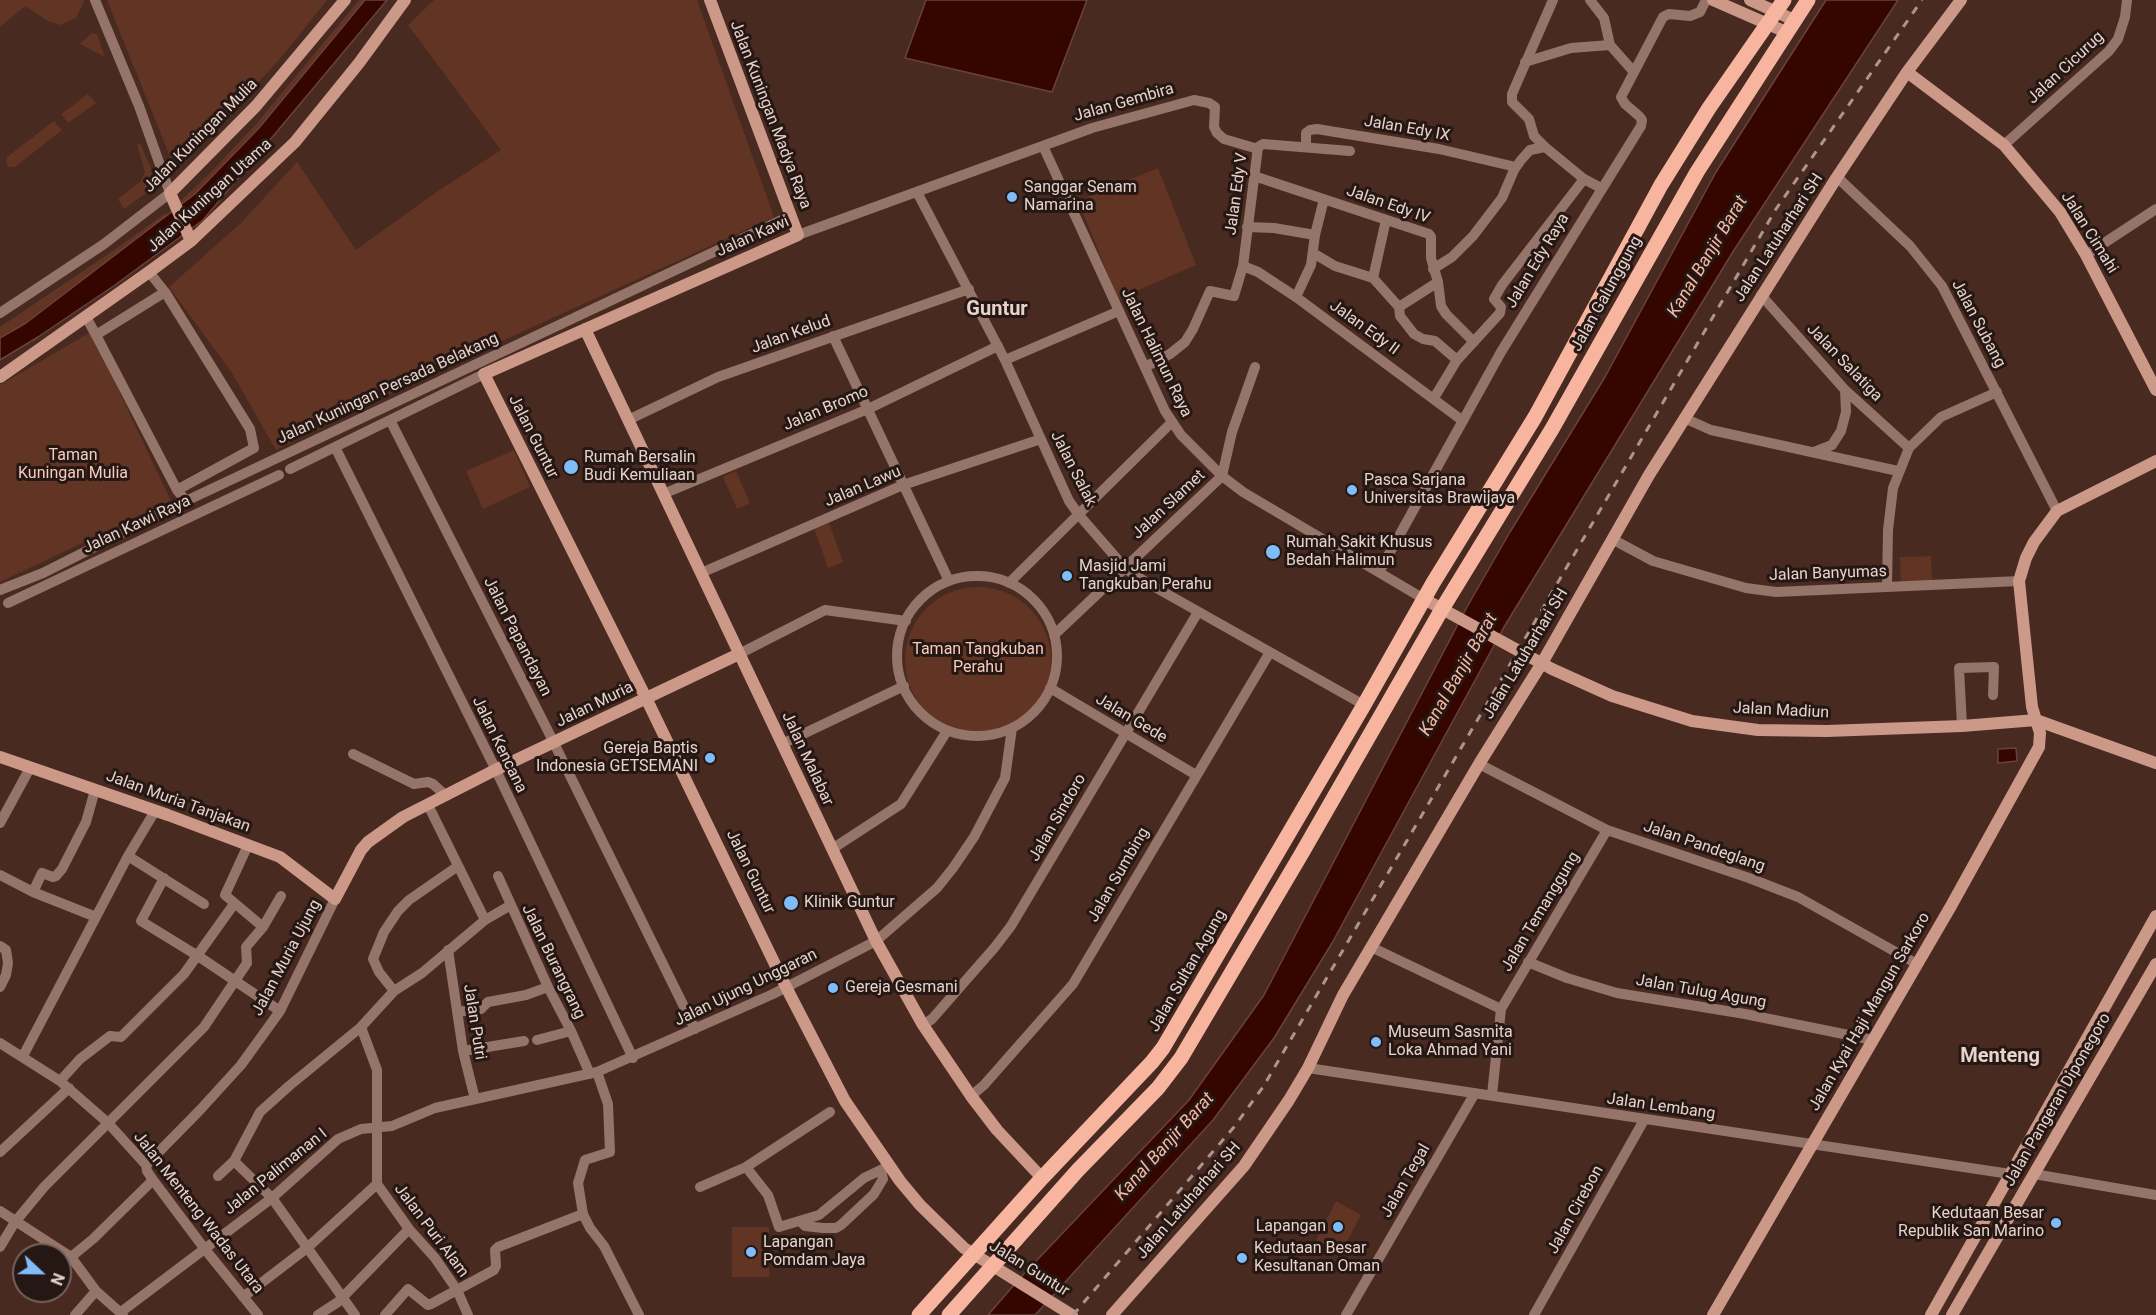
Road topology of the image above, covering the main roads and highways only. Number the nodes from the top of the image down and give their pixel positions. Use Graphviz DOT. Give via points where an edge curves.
graph roads {
  1 [pos="1808,0"];
  2 [pos="1776,12"];
  3 [pos="1577,342"];
  4 [pos="1595,351"];
  5 [pos="1424,598"];
  6 [pos="1351,729"];
  7 [pos="1367,738"];
  8 [pos="1065,1155"];
  9 [pos="1078,1170"];
  10 [pos="919,1315"];
  11 [pos="949,1315"];
  1 -- 4 [label="main road, Jalan Galunggung" via="1697,172"];
  2 -- 3 [label="main road, Jalan Galunggung" via="1661,185"];
  3 -- 4 [label="main road"];
  3 -- 5 [label="main road, Jalan Galunggung"];
  4 -- 7 [label="main road, Jalan Galunggung"];
  5 -- 6 [label="main road, Jalan Sultan Agung"];
  6 -- 7 [label="main road"];
  6 -- 8 [label="main road, Jalan Sultan Agung" via="1163,1048"];
  7 -- 9 [label="main road" via="1181,1058 1158,1088"];
  8 -- 9 [label="main road"];
  8 -- 10 [label="main road, Jalan Sultan Agung"];
  9 -- 11 [label="main road"];
}
